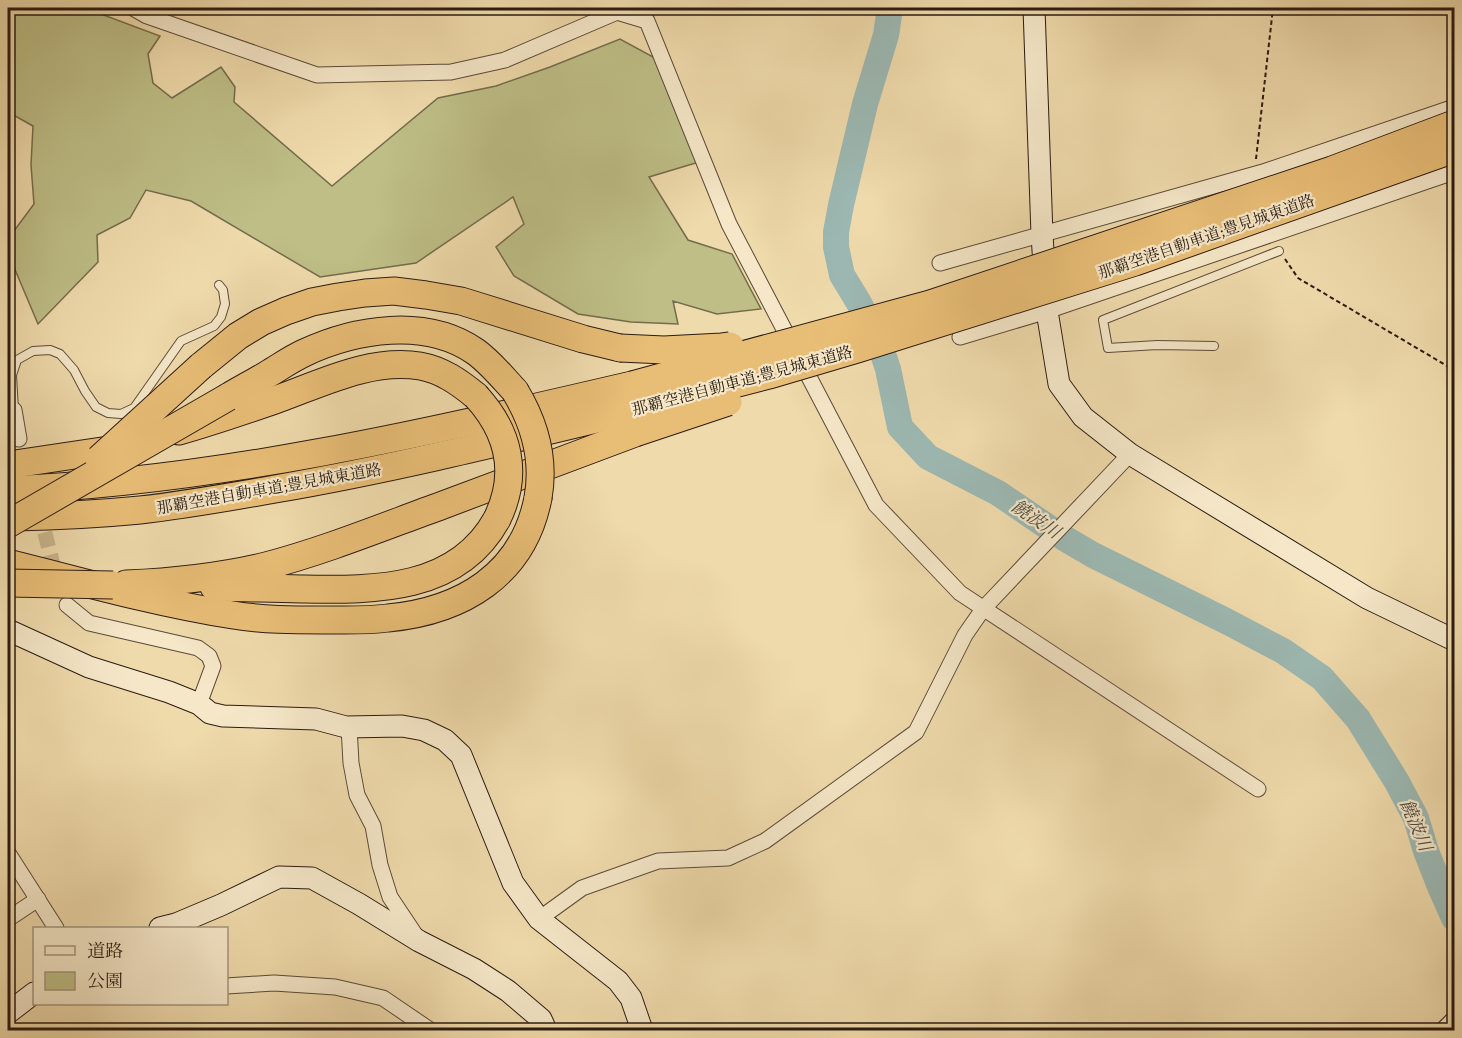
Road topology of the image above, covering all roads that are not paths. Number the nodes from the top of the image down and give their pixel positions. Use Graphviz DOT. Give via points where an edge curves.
graph roads {
  1 [pos="133,8"];
  2 [pos="1034,8"];
  3 [pos="1455,107"];
  4 [pos="1455,124"];
  5 [pos="1455,149"];
  6 [pos="1263,172"];
  7 [pos="1455,172"];
  8 [pos="1281,231"];
  9 [pos="1042,235"];
  10 [pos="1129,239"];
  11 [pos="1279,251"];
  12 [pos="940,263"];
  13 [pos="219,285"];
  14 [pos="1047,311"];
  15 [pos="960,338"];
  16 [pos="1214,346"];
  17 [pos="635,409"];
  18 [pos="11,410"];
  19 [pos="19,439"];
  20 [pos="1130,454"];
  21 [pos="8,465"];
  22 [pos="8,490"];
  23 [pos="51,498"];
  24 [pos="8,517"];
  25 [pos="8,524"];
  26 [pos="8,563"];
  27 [pos="8,583"];
  28 [pos="113,585"];
  29 [pos="67,605"];
  30 [pos="983,609"];
  31 [pos="8,630"];
  32 [pos="1455,640"];
  33 [pos="199,704"];
  34 [pos="350,727"];
  35 [pos="1258,789"];
  36 [pos="8,853"];
  37 [pos="38,899"];
  38 [pos="8,919"];
  39 [pos="539,919"];
  40 [pos="56,927"];
  41 [pos="164,927"];
  42 [pos="419,941"];
  43 [pos="228,986"];
  44 [pos="33,994"];
  45 [pos="8,1013"];
  46 [pos="1455,1023"];
  47 [pos="430,1030"];
  48 [pos="546,1030"];
  49 [pos="642,1030"];
  50 [pos="1447,1030"];
  1 -- 30 [label="street" via="317,75 451,72 505,60 617,12 647,21 729,224 876,505 960,593"];
  2 -- 9 [label="street"];
  3 -- 6 [label="street"];
  4 -- 10 [label="highway, 那覇空港自動車道;豊見城東道路, bridge"];
  5 -- 17 [label="highway, 那覇空港自動車道;豊見城東道路, bridge" via="1135,262 1020,298 819,373"];
  6 -- 8 [label="street"];
  6 -- 9 [label="street"];
  7 -- 8 [label="street"];
  8 -- 14 [label="street"];
  9 -- 12 [label="street"];
  9 -- 14 [label="street"];
  10 -- 17 [label="highway, 那覇空港自動車道;豊見城東道路, bridge" via="930,304"];
  10 -- 23 [label="highway, bridge" via="1028,262 771,337 722,347 620,348 460,301 394,291 312,302 237,336"];
  11 -- 16 [label="lane" via="1103,320 1108,348"];
  13 -- 18 [label="lane" via="224,290 225,304 221,317 214,326 181,341 134,408 121,414 96,407 74,370 60,354 50,350 33,351 17,360 12,375"];
  14 -- 15 [label="street"];
  14 -- 20 [label="street" via="1059,384 1083,417"];
  17 -- 22 [label="highway, 那覇空港自動車道;豊見城東道路" via="467,423 230,468 140,480"];
  17 -- 24 [label="highway, 那覇空港自動車道;豊見城東道路" via="344,477 234,496 142,509"];
  17 -- 28 [label="highway" via="358,537 308,554 228,574"];
  18 -- 19 [label="street"];
  20 -- 30 [label="street"];
  20 -- 32 [label="street" via="1367,598"];
  21 -- 28 [label="highway, bridge" via="128,447 352,372 396,365 419,366 459,382 498,424 508,459 503,507 479,545 449,568 425,578 375,589"];
  23 -- 25 [label="highway, bridge"];
  23 -- 26 [label="highway, bridge" via="301,354 363,334 390,331 437,335 464,345 494,367 529,417 538,443 541,474 533,522 503,570 445,606 388,618 278,619 235,615 137,596"];
  27 -- 28 [label="highway, bridge"];
  29 -- 33 [label="street" via="89,624 198,648 209,656 213,666"];
  30 -- 35 [label="street"];
  30 -- 39 [label="street" via="965,635 916,732 765,841 728,858 658,861 582,888"];
  31 -- 33 [label="street" via="88,667"];
  33 -- 34 [label="street" via="210,713 223,716 316,719"];
  34 -- 39 [label="street" via="402,726 424,730 445,740 461,755 513,883"];
  34 -- 42 [label="street" via="357,795 373,826 390,897"];
  36 -- 37 [label="street"];
  37 -- 38 [label="street"];
  37 -- 40 [label="street"];
  39 -- 49 [label="street" via="618,981 631,998"];
  41 -- 42 [label="street" via="279,877 312,878"];
  42 -- 48 [label="street" via="508,991 541,1019"];
  43 -- 47 [label="street" via="274,983 335,987 383,998"];
  44 -- 45 [label="street"];
  46 -- 50 [label="street"];
}
